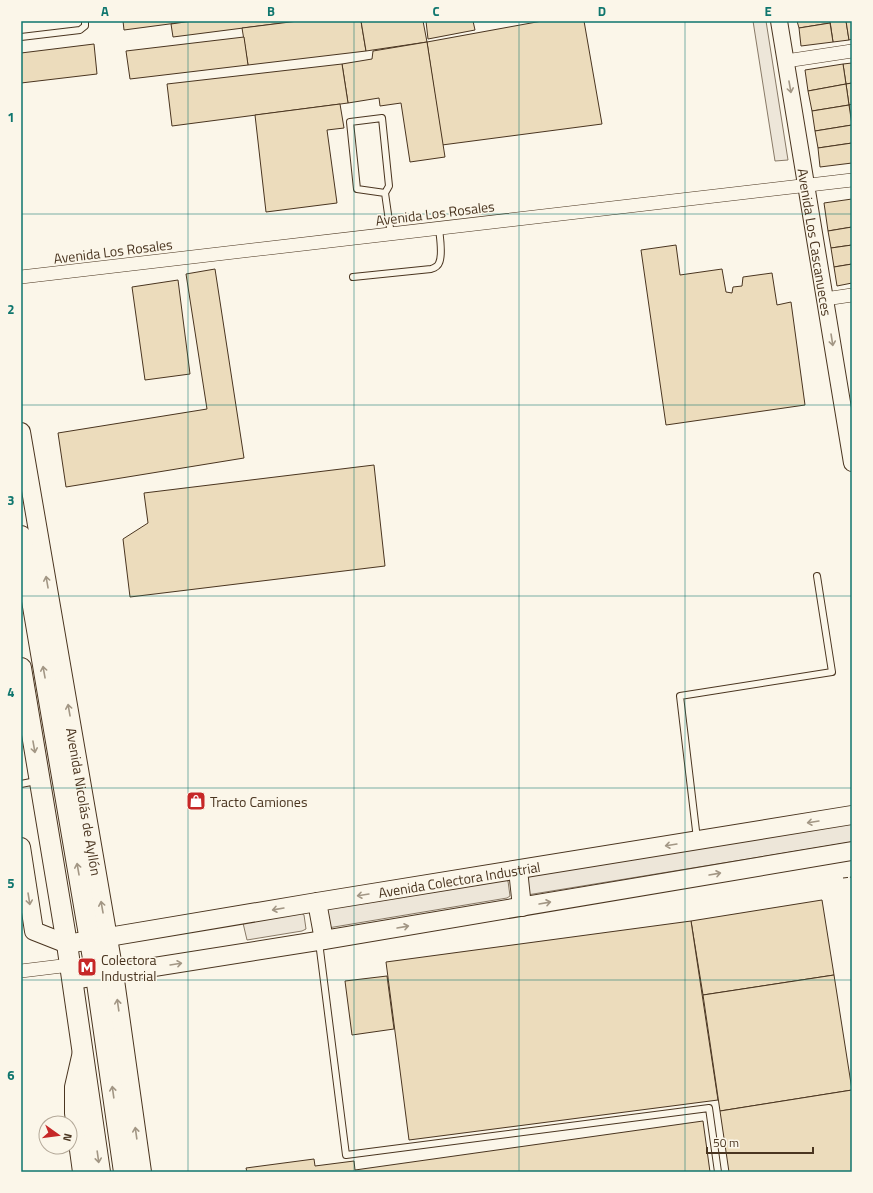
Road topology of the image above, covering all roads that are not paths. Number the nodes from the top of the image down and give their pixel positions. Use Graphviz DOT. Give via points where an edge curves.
graph roads {
  1 [pos="86,21"];
  2 [pos="779,21"];
  3 [pos="21,37"];
  4 [pos="852,51"];
  5 [pos="786,60"];
  6 [pos="852,180"];
  7 [pos="807,185"];
  8 [pos="385,193"];
  9 [pos="439,229"];
  10 [pos="391,235"];
  11 [pos="21,277"];
  12 [pos="353,277"];
  13 [pos="852,295"];
  14 [pos="825,299"];
  15 [pos="847,398"];
  16 [pos="21,432"];
  17 [pos="852,463"];
  18 [pos="21,536"];
  19 [pos="817,576"];
  20 [pos="21,668"];
  21 [pos="62,780"];
  22 [pos="30,782"];
  23 [pos="852,815"];
  24 [pos="698,840"];
  25 [pos="21,847"];
  26 [pos="852,851"];
  27 [pos="518,870"];
  28 [pos="317,902"];
  29 [pos="522,907"];
  30 [pos="99,940"];
  31 [pos="321,940"];
  32 [pos="67,944"];
  33 [pos="21,971"];
  34 [pos="71,972"];
  35 [pos="105,975"];
  36 [pos="82,1050"];
  37 [pos="82,1172"];
  38 [pos="100,1172"];
  39 [pos="124,1172"];
  40 [pos="142,1172"];
  41 [pos="718,1172"];
  1 -- 3 [label="lane" via="80,30"];
  2 -- 5 [label="street, Avenida Los Cascanueces"];
  4 -- 5 [label="street"];
  5 -- 7 [label="street, Avenida Los Cascanueces, one-way"];
  6 -- 7 [label="street, Avenida Los Rosales"];
  7 -- 9 [label="street, Avenida Los Rosales"];
  7 -- 14 [label="street, Avenida Los Cascanueces"];
  8 -- 8 [label="lane" via="389,186 382,118 350,122 357,189"];
  8 -- 10 [label="lane"];
  9 -- 10 [label="street, Avenida Los Rosales"];
  9 -- 12 [label="lane" via="441,248 440,262 437,266 431,269"];
  10 -- 11 [label="street, Avenida Los Rosales"];
  13 -- 14 [label="street"];
  14 -- 15 [label="street, Avenida Los Cascanueces, one-way"];
  15 -- 17 [label="street, Avenida Los Cascanueces"];
  30 -- 16 [label="main road, Avenida Nicolás de Ayllón, one-way"];
  21 -- 18 [label="main road, Avenida Nicolás de Ayllón, one-way"];
  19 -- 24 [label="lane" via="832,672 680,696"];
  20 -- 22 [label="main road, one-way"];
  21 -- 22 [label="main road"];
  30 -- 21 [label="main road, Avenida Nicolás de Ayllón, one-way"];
  22 -- 32 [label="main road"];
  23 -- 24 [label="main road, Avenida Colectora Industrial, one-way"];
  24 -- 27 [label="main road, Avenida Colectora Industrial, one-way"];
  25 -- 32 [label="main road, one-way" via="31,930"];
  29 -- 26 [label="main road, one-way"];
  27 -- 28 [label="main road, Avenida Colectora Industrial, one-way"];
  27 -- 29 [label="main road"];
  28 -- 30 [label="main road, Avenida Colectora Industrial, one-way"];
  28 -- 31 [label="main road"];
  31 -- 29 [label="main road, one-way"];
  30 -- 32 [label="main road, Avenida Colectora Industrial"];
  30 -- 35 [label="main road, Avenida Nicolás de Ayllón"];
  35 -- 31 [label="main road, one-way"];
  31 -- 41 [label="lane" via="346,1155 709,1108"];
  32 -- 34 [label="main road"];
  33 -- 34 [label="street"];
  34 -- 35 [label="main road"];
  34 -- 36 [label="main road"];
  39 -- 35 [label="main road, Avenida Nicolás de Ayllón, one-way"];
  40 -- 35 [label="main road, Avenida Nicolás de Ayllón, one-way"];
  36 -- 37 [label="main road" via="74,1087 74,1113"];
  36 -- 38 [label="main road, one-way"];
}
